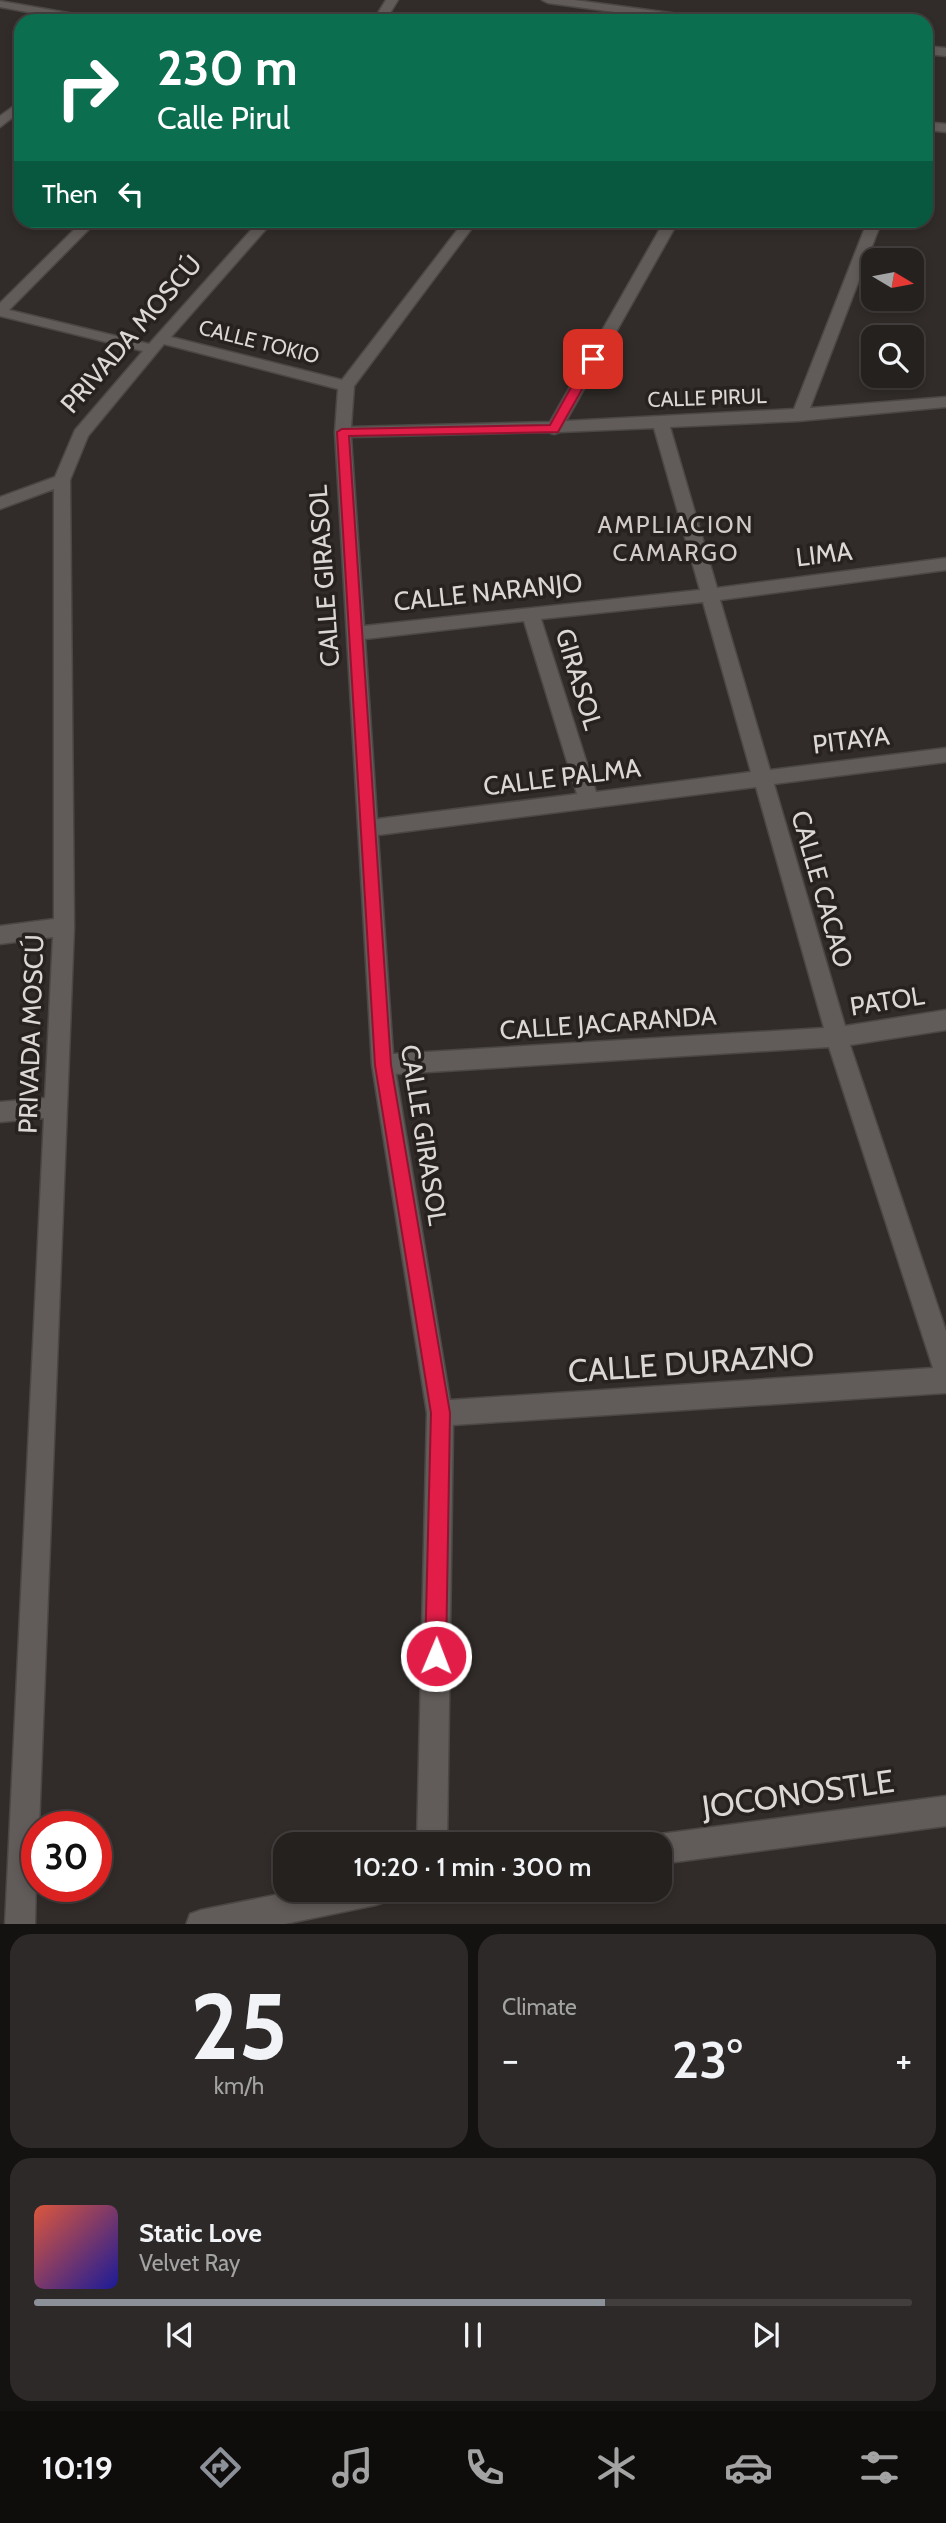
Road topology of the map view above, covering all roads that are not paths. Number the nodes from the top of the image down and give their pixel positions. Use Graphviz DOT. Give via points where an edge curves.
graph roads {
  1 [pos="548,0"];
  2 [pos="0,4"];
  3 [pos="57,14"];
  4 [pos="655,14"];
  5 [pos="14,111"];
  6 [pos="0,123"];
  7 [pos="84,228"];
  8 [pos="261,228"];
  9 [pos="466,228"];
  10 [pos="667,228"];
  11 [pos="872,228"];
  12 [pos="0,311"];
  13 [pos="157,344"];
  14 [pos="346,386"];
  15 [pos="946,402"];
  16 [pos="799,416"];
  17 [pos="660,420"];
  18 [pos="554,429"];
  19 [pos="342,432"];
  20 [pos="61,480"];
  21 [pos="0,503"];
  22 [pos="946,564"];
  23 [pos="710,595"];
  24 [pos="531,614"];
  25 [pos="356,633"];
  26 [pos="946,755"];
  27 [pos="762,777"];
  28 [pos="589,800"];
  29 [pos="369,828"];
  30 [pos="64,927"];
  31 [pos="0,935"];
  32 [pos="946,1020"];
  33 [pos="837,1037"];
  34 [pos="383,1065"];
  35 [pos="56,1107"];
  36 [pos="0,1112"];
  37 [pos="946,1369"];
  38 [pos="946,1380"];
  39 [pos="440,1413"];
  40 [pos="946,1811"];
  41 [pos="432,1832"];
  42 [pos="672,1847"];
  43 [pos="314,1902"];
  44 [pos="20,1924"];
  45 [pos="201,1924"];
  1 -- 4 [label="street"];
  2 -- 3 [label="street"];
  5 -- 6 [label="street"];
  7 -- 12 [label="street"];
  8 -- 13 [label="street, PRIVADA MOSCÚ"];
  9 -- 14 [label="street"];
  10 -- 18 [label="street"];
  11 -- 16 [label="street"];
  12 -- 13 [label="street, CALLE TOKIO"];
  13 -- 14 [label="street, CALLE TOKIO"];
  13 -- 20 [label="street, PRIVADA MOSCÚ" via="80,435"];
  14 -- 19 [label="street, CALLE GIRASOL"];
  15 -- 16 [label="street, CALLE PIRUL"];
  16 -- 17 [label="street, CALLE PIRUL"];
  17 -- 18 [label="street, CALLE PIRUL"];
  17 -- 23 [label="street, CALLE CACAO"];
  18 -- 19 [label="street, CALLE PIRUL"];
  19 -- 25 [label="street, CALLE GIRASOL"];
  20 -- 21 [label="street"];
  20 -- 30 [label="street, PRIVADA MOSCÚ"];
  22 -- 23 [label="street, LIMA"];
  23 -- 24 [label="street, CALLE NARANJO"];
  23 -- 27 [label="street, CALLE CACAO"];
  24 -- 25 [label="street, CALLE NARANJO"];
  24 -- 28 [label="street, GIRASOL"];
  25 -- 29 [label="street, CALLE GIRASOL"];
  26 -- 27 [label="street, PITAYA"];
  27 -- 28 [label="street, CALLE PALMA"];
  27 -- 33 [label="street, CALLE CACAO"];
  28 -- 29 [label="street, CALLE PALMA"];
  29 -- 34 [label="street, CALLE GIRASOL"];
  30 -- 31 [label="street"];
  30 -- 35 [label="street, PRIVADA MOSCÚ"];
  32 -- 33 [label="street, PATOL"];
  33 -- 34 [label="street, CALLE JACARANDA"];
  33 -- 37 [label="street, CALLE CACAO"];
  34 -- 39 [label="street, CALLE GIRASOL"];
  35 -- 36 [label="street"];
  35 -- 44 [label="street, PRIVADA MOSCÚ"];
  38 -- 39 [label="street, CALLE DURAZNO"];
  39 -- 41 [label="street, CALLE GIRASOL"];
  40 -- 42 [label="street, JOCONOSTLE"];
  43 -- 45 [label="street"];
}
